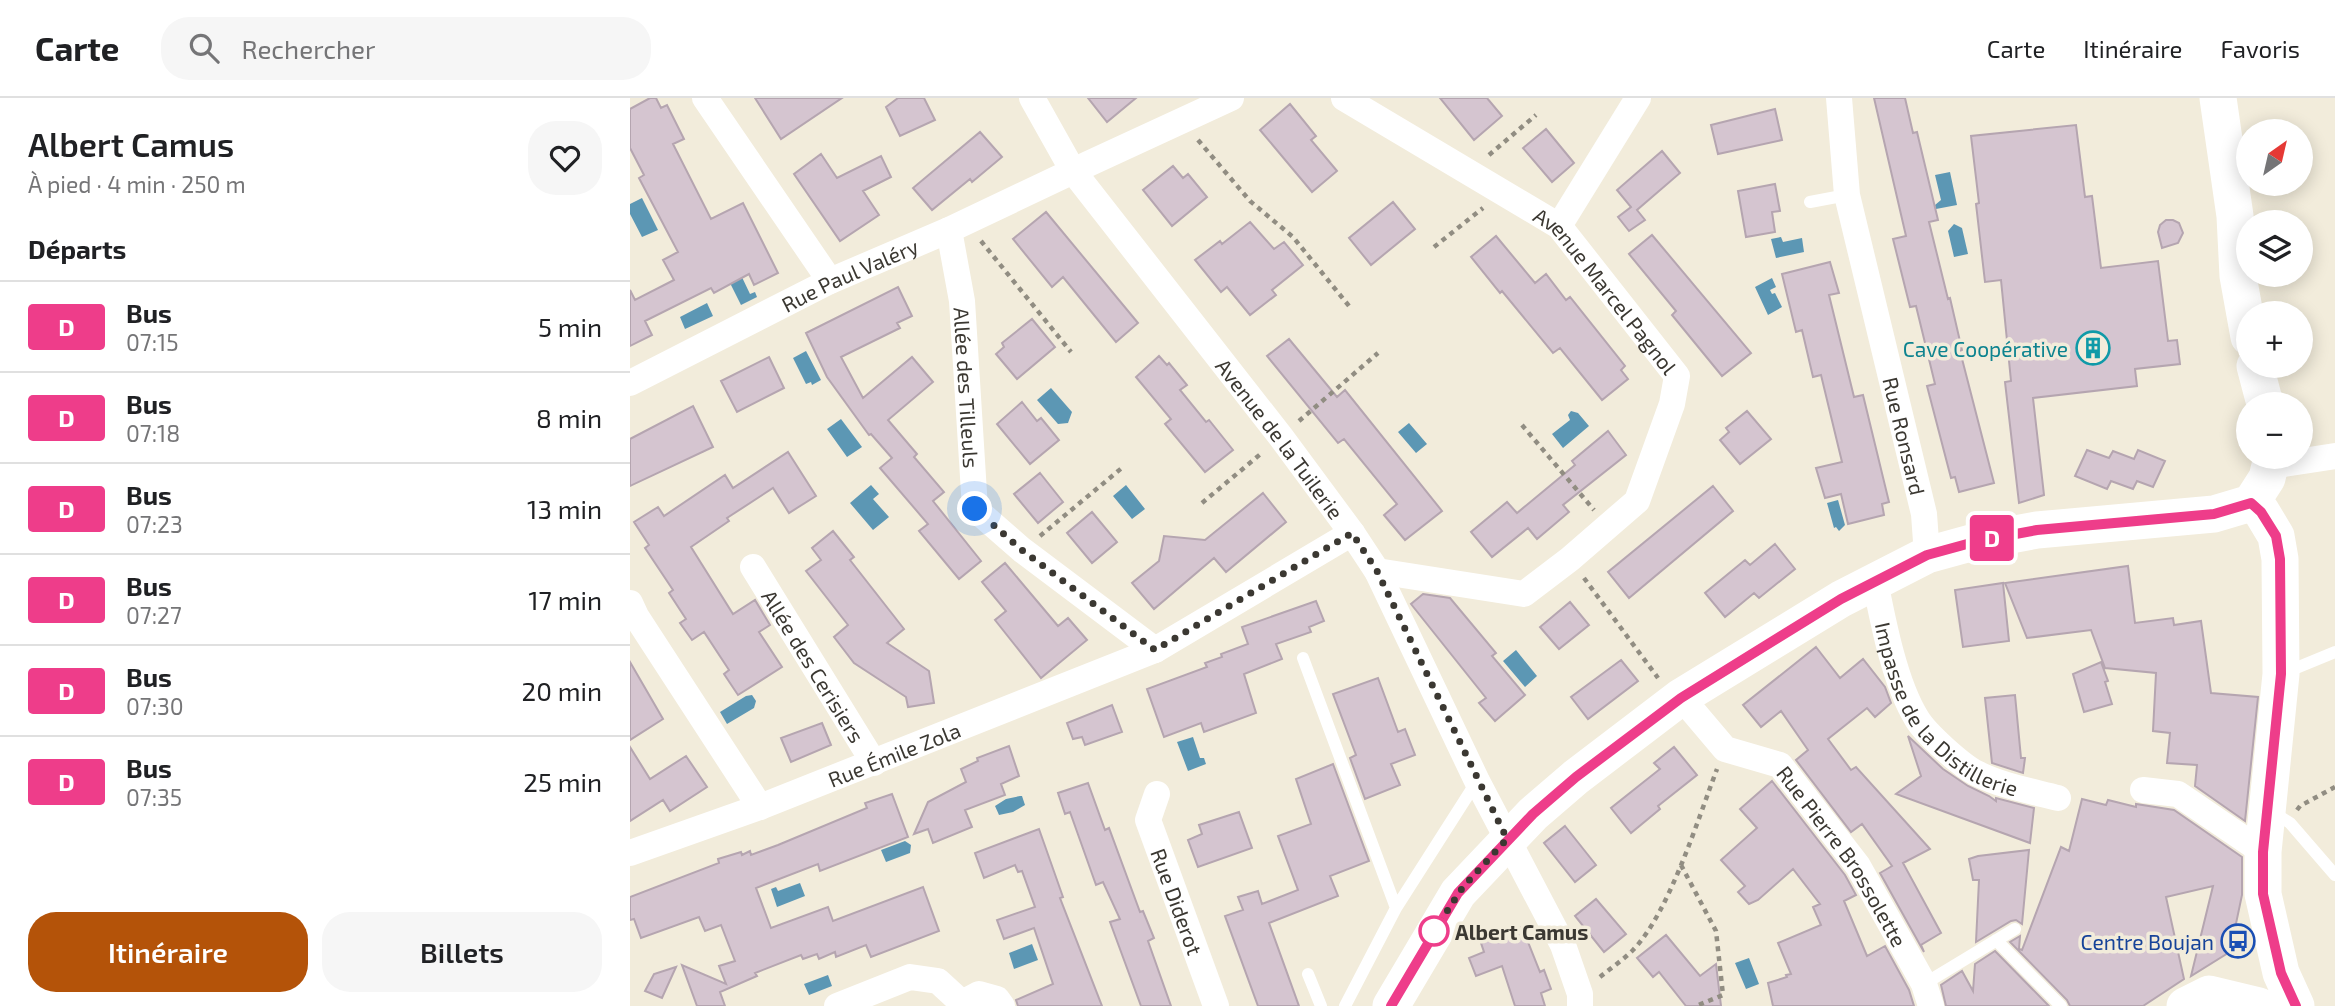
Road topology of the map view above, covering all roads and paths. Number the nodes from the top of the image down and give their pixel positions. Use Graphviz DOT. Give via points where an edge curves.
graph roads {
  1 [pos="705,98"];
  2 [pos="1032,98"];
  3 [pos="1231,98"];
  4 [pos="1344,98"];
  5 [pos="1638,98"];
  6 [pos="1839,98"];
  7 [pos="2218,98"];
  8 [pos="1536,115"];
  9 [pos="1181,120"];
  10 [pos="1073,171"];
  11 [pos="1469,172"];
  12 [pos="1503,192"];
  13 [pos="1847,195"];
  14 [pos="1810,202"];
  15 [pos="958,226"];
  16 [pos="1559,226"];
  17 [pos="1434,247"];
  18 [pos="830,281"];
  19 [pos="2243,301"];
  20 [pos="1349,306"];
  21 [pos="1071,352"];
  22 [pos="630,383"];
  23 [pos="1522,425"];
  24 [pos="2335,457"];
  25 [pos="2313,458"];
  26 [pos="1124,467"];
  27 [pos="2270,469"];
  28 [pos="2251,503"];
  29 [pos="1608,527"];
  30 [pos="1352,533"];
  31 [pos="1022,550"];
  32 [pos="1927,555"];
  33 [pos="1570,559"];
  34 [pos="753,567"];
  35 [pos="1377,571"];
  36 [pos="1875,581"];
  37 [pos="632,613"];
  38 [pos="1155,650"];
  39 [pos="2335,652"];
  40 [pos="1303,658"];
  41 [pos="2281,674"];
  42 [pos="1673,703"];
  43 [pos="1725,749"];
  44 [pos="874,763"];
  45 [pos="1477,781"];
  46 [pos="2335,787"];
  47 [pos="2143,790"];
  48 [pos="1157,794"];
  49 [pos="2058,798"];
  50 [pos="760,807"];
  51 [pos="2279,816"];
  52 [pos="1507,839"];
  53 [pos="2263,852"];
  54 [pos="630,853"];
  55 [pos="1681,864"];
  56 [pos="2335,875"];
  57 [pos="1396,908"];
  58 [pos="2015,929"];
  59 [pos="1996,940"];
  60 [pos="1308,974"];
  61 [pos="1927,995"];
  62 [pos="1580,1000"];
  63 [pos="961,1004"];
  64 [pos="837,1006"];
  65 [pos="1002,1006"];
  66 [pos="1216,1006"];
  67 [pos="1321,1006"];
  68 [pos="1345,1006"];
  69 [pos="1391,1006"];
  70 [pos="1696,1006"];
  71 [pos="2061,1006"];
  72 [pos="2185,1006"];
  73 [pos="2257,1006"];
  74 [pos="2297,1006"];
  1 -- 18 [label="street"];
  2 -- 10 [label="street, Avenue de la Tuilerie"];
  3 -- 9 [label="street, Rue Paul Valéry"];
  4 -- 11 [label="street, Avenue Marcel Pagnol"];
  5 -- 16 [label="street"];
  6 -- 13 [label="street, Rue Ronsard"];
  7 -- 19 [label="street"];
  8 -- 11 [label="path"];
  9 -- 10 [label="street, Rue Paul Valéry"];
  9 -- 20 [label="path" via="1250,201 1293,237"];
  10 -- 15 [label="street, Rue Paul Valéry"];
  10 -- 30 [label="street, Avenue de la Tuilerie"];
  11 -- 12 [label="street, Avenue Marcel Pagnol"];
  12 -- 16 [label="street, Avenue Marcel Pagnol"];
  12 -- 17 [label="path"];
  13 -- 14 [label="lane"];
  13 -- 32 [label="street, Rue Ronsard" via="1924,514"];
  15 -- 18 [label="street, Rue Paul Valéry"];
  15 -- 21 [label="path"];
  15 -- 31 [label="street, Allée des Tilleuls" via="975,509"];
  16 -- 29 [label="street, Avenue Marcel Pagnol" via="1677,376 1672,404 1637,501"];
  18 -- 22 [label="street, Rue Paul Valéry"];
  23 -- 29 [label="path"];
  24 -- 25 [label="street"];
  26 -- 31 [label="path"];
  27 -- 28 [label="street"];
  28 -- 32 [label="street" via="2214,514 2037,530"];
  28 -- 41 [label="street" via="2276,536"];
  29 -- 33 [label="street, Avenue Marcel Pagnol"];
  30 -- 35 [label="street, Avenue de la Tuilerie"];
  30 -- 38 [label="street"];
  31 -- 38 [label="street, Allée des Tilleuls"];
  32 -- 36 [label="street"];
  33 -- 35 [label="street, Avenue Marcel Pagnol" via="1524,594"];
  33 -- 42 [label="path" via="1658,679 1657,693"];
  34 -- 44 [label="street, Allée des Cerisiers"];
  35 -- 45 [label="street, Avenue de la Tuilerie"];
  36 -- 42 [label="street"];
  36 -- 49 [label="street, Impasse de la Distillerie" via="1901,684 1917,720 1975,772 2007,786"];
  37 -- 50 [label="street"];
  38 -- 44 [label="street, Rue Émile Zola"];
  39 -- 41 [label="lane"];
  40 -- 57 [label="lane"];
  41 -- 51 [label="street"];
  42 -- 43 [label="street"];
  42 -- 52 [label="street" via="1576,777"];
  43 -- 55 [label="path"];
  43 -- 61 [label="street, Rue Pierre Brossolette" via="1780,765 1857,866"];
  44 -- 50 [label="street, Rue Émile Zola"];
  45 -- 52 [label="street, Avenue de la Tuilerie"];
  45 -- 57 [label="lane"];
  46 -- 51 [label="path"];
  47 -- 53 [label="street" via="2178,794"];
  48 -- 66 [label="street, Rue Diderot" via="1149,820"];
  50 -- 54 [label="street, Rue Émile Zola"];
  51 -- 53 [label="street"];
  51 -- 56 [label="lane"];
  52 -- 62 [label="street, Avenue de la Tuilerie" via="1563,945"];
  52 -- 69 [label="street" via="1453,900"];
  53 -- 74 [label="street" via="2263,894 2281,973"];
  55 -- 62 [label="path" via="1659,912 1634,949"];
  55 -- 70 [label="path" via="1716,931 1723,995"];
  57 -- 68 [label="lane"];
  58 -- 59 [label="lane, Rue Pierre Brossolette"];
  59 -- 61 [label="lane, Rue Pierre Brossolette"];
  59 -- 71 [label="lane"];
  60 -- 67 [label="lane"];
  63 -- 64 [label="street" via="939,981 910,977"];
  63 -- 65 [label="street" via="979,994 997,999"];
  72 -- 73 [label="street" via="2209,994"];
}
